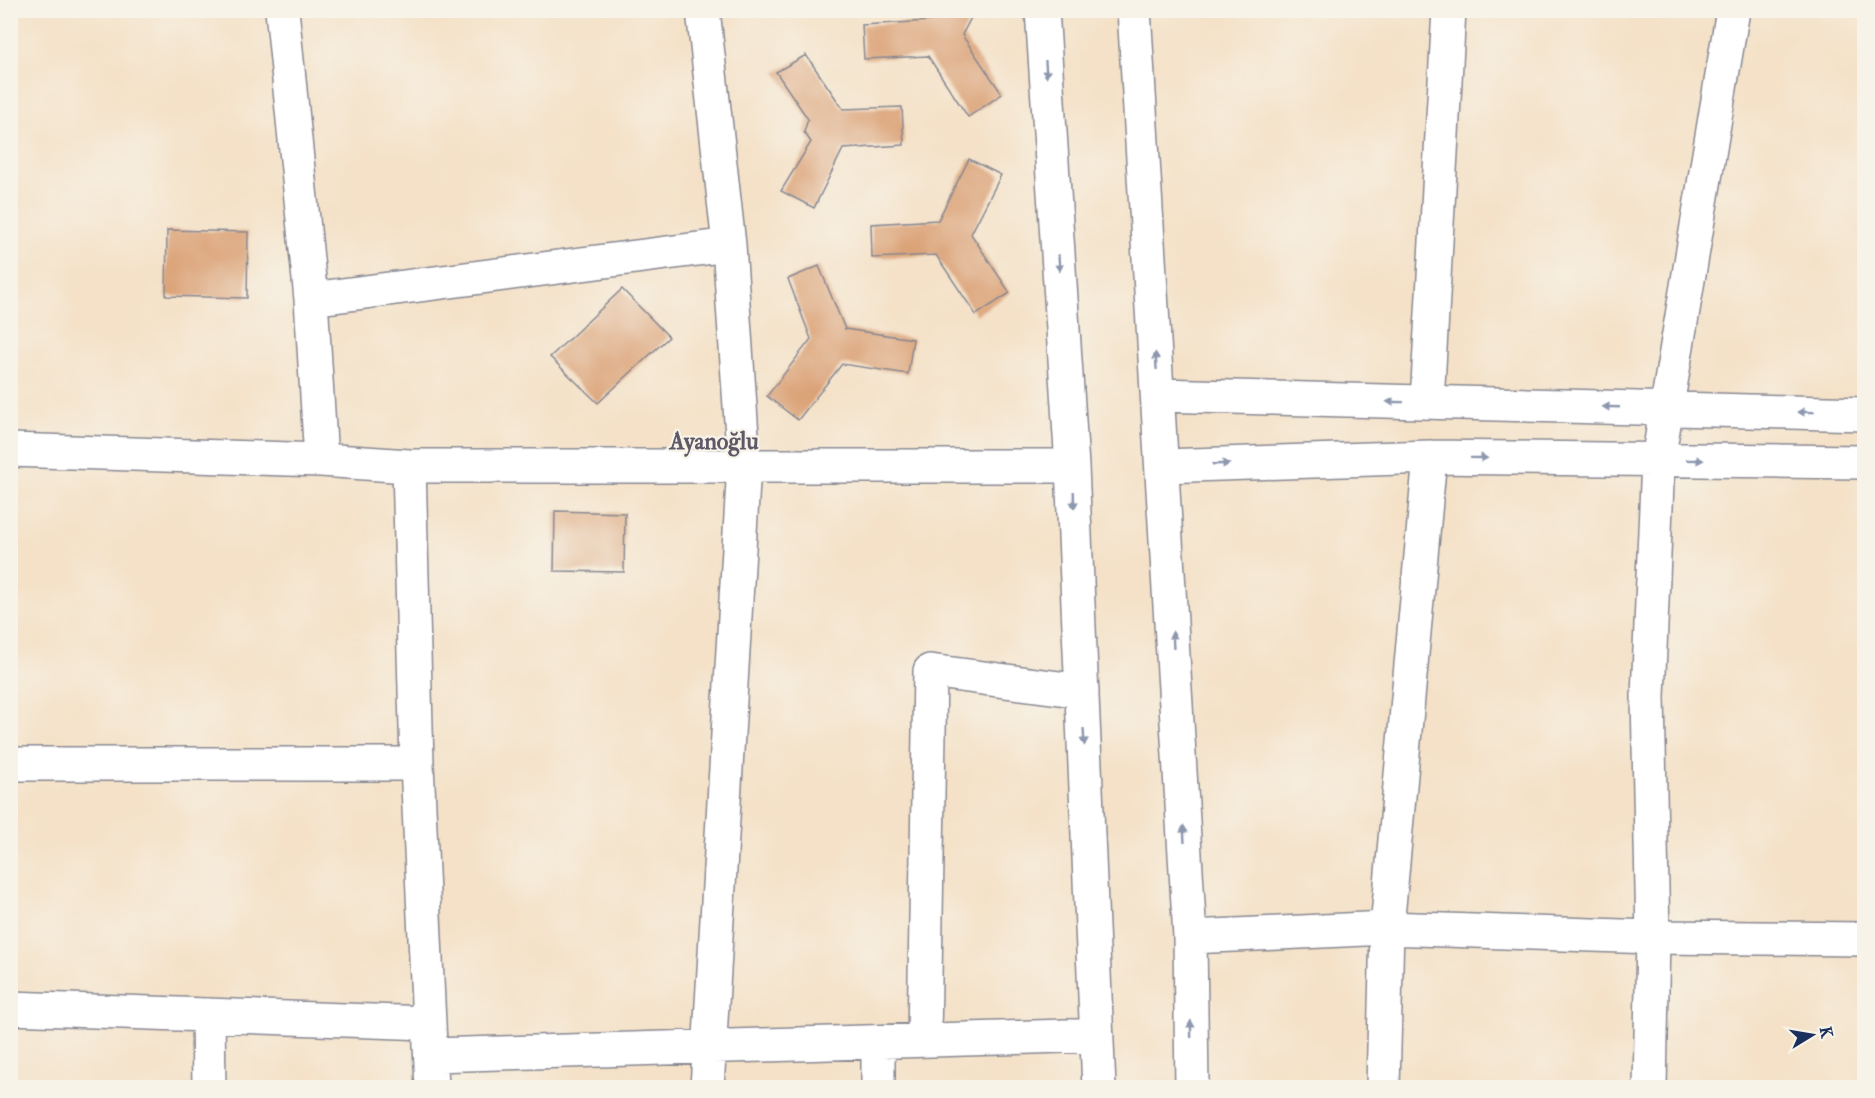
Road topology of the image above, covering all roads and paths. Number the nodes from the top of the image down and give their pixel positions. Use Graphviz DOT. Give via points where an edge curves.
graph roads {
  1 [pos="282,10"];
  2 [pos="703,10"];
  3 [pos="1042,10"];
  4 [pos="1134,10"];
  5 [pos="1449,10"];
  6 [pos="1733,10"];
  7 [pos="729,245"];
  8 [pos="311,299"];
  9 [pos="1158,395"];
  10 [pos="1427,402"];
  11 [pos="1667,409"];
  12 [pos="1864,414"];
  13 [pos="10,450"];
  14 [pos="1430,457"];
  15 [pos="321,460"];
  16 [pos="1658,460"];
  17 [pos="1864,462"];
  18 [pos="744,465"];
  19 [pos="410,466"];
  20 [pos="1072,466"];
  21 [pos="1162,466"];
  22 [pos="1082,691"];
  23 [pos="10,764"];
  24 [pos="417,764"];
  25 [pos="1387,928"];
  26 [pos="1190,937"];
  27 [pos="1653,937"];
  28 [pos="1864,939"];
  29 [pos="10,1008"];
  30 [pos="208,1016"];
  31 [pos="1097,1035"];
  32 [pos="430,1039"];
  33 [pos="924,1040"];
  34 [pos="878,1042"];
  35 [pos="707,1047"];
  36 [pos="209,1088"];
  37 [pos="432,1088"];
  38 [pos="707,1088"];
  39 [pos="878,1088"];
  40 [pos="1099,1088"];
  41 [pos="1192,1088"];
  42 [pos="1383,1088"];
  43 [pos="1650,1088"];
  1 -- 8 [label="street"];
  2 -- 7 [label="street"];
  3 -- 20 [label="street, one-way"];
  9 -- 4 [label="street, one-way"];
  5 -- 10 [label="street"];
  6 -- 11 [label="street"];
  7 -- 8 [label="street"];
  7 -- 18 [label="street"];
  8 -- 15 [label="street"];
  10 -- 9 [label="street, one-way"];
  9 -- 21 [label="street"];
  11 -- 10 [label="street, one-way"];
  12 -- 11 [label="street, one-way"];
  11 -- 16 [label="street"];
  13 -- 15 [label="street"];
  14 -- 16 [label="street, one-way"];
  21 -- 14 [label="street, one-way"];
  14 -- 25 [label="street"];
  15 -- 19 [label="street"];
  16 -- 17 [label="street, one-way"];
  16 -- 27 [label="street" via="1648,696"];
  18 -- 19 [label="street"];
  18 -- 20 [label="street"];
  18 -- 35 [label="street"];
  19 -- 24 [label="street"];
  20 -- 22 [label="street, one-way"];
  26 -- 21 [label="street, one-way"];
  22 -- 31 [label="street, one-way"];
  22 -- 33 [label="street" via="930,671"];
  23 -- 24 [label="street"];
  24 -- 32 [label="street"];
  25 -- 26 [label="street"];
  25 -- 27 [label="street"];
  25 -- 42 [label="street"];
  41 -- 26 [label="street, one-way"];
  27 -- 28 [label="street"];
  27 -- 43 [label="street"];
  29 -- 30 [label="street"];
  30 -- 32 [label="street"];
  30 -- 36 [label="street"];
  31 -- 33 [label="street"];
  31 -- 40 [label="street"];
  32 -- 35 [label="street"];
  32 -- 37 [label="street"];
  33 -- 34 [label="street"];
  34 -- 35 [label="street"];
  34 -- 39 [label="street"];
  35 -- 38 [label="street"];
}
